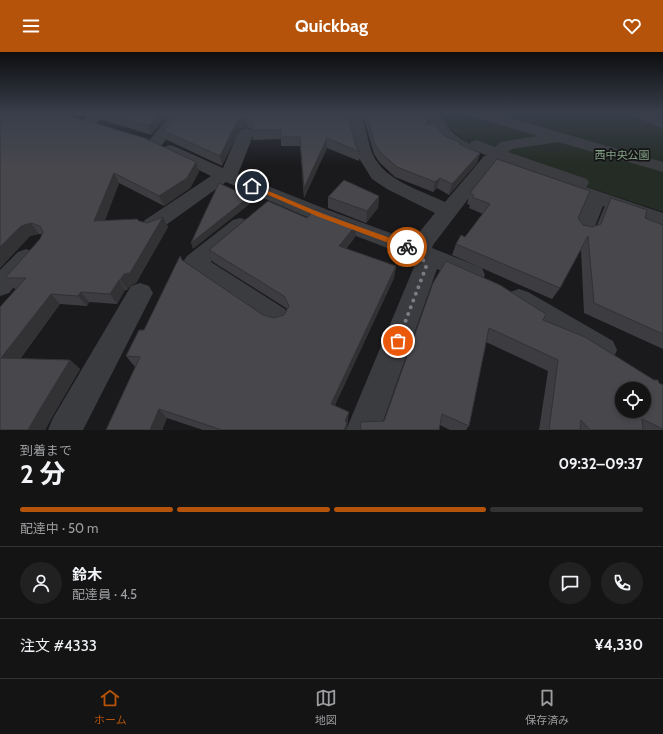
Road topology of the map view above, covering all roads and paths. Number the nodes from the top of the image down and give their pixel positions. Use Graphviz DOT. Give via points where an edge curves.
graph roads {
  1 [pos="160,131"];
  2 [pos="358,131"];
  3 [pos="441,131"];
  4 [pos="455,131"];
  5 [pos="499,131"];
  6 [pos="539,131"];
  7 [pos="246,134"];
  8 [pos="561,137"];
  9 [pos="498,153"];
  10 [pos="663,167"];
  11 [pos="226,176"];
  12 [pos="275,196"];
  13 [pos="597,197"];
  14 [pos="448,211"];
  15 [pos="663,211"];
  16 [pos="663,220"];
  17 [pos="152,226"];
  18 [pos="584,229"];
  19 [pos="39,244"];
  20 [pos="420,252"];
  21 [pos="0,286"];
  22 [pos="140,293"];
  23 [pos="276,317"];
  24 [pos="623,362"];
  25 [pos="65,430"];
  26 [pos="363,430"];
  1 -- 11 [label="street" via="148,141"];
  2 -- 14 [label="street" via="365,155 378,175"];
  3 -- 9 [label="street" via="463,148"];
  4 -- 9 [label="street"];
  5 -- 9 [label="street" via="501,132"];
  6 -- 8 [label="street"];
  7 -- 11 [label="street"];
  8 -- 9 [label="street"];
  8 -- 10 [label="street"];
  9 -- 13 [label="street"];
  9 -- 14 [label="street"];
  9 -- 15 [label="street"];
  11 -- 12 [label="street"];
  11 -- 17 [label="street"];
  12 -- 20 [label="street"];
  12 -- 23 [label="street" via="195,262"];
  13 -- 16 [label="street"];
  13 -- 18 [label="street"];
  14 -- 20 [label="street" via="422,243"];
  19 -- 21 [label="street"];
  20 -- 24 [label="street" via="503,289"];
  20 -- 26 [label="street" via="426,267"];
  22 -- 25 [label="street"];
}
